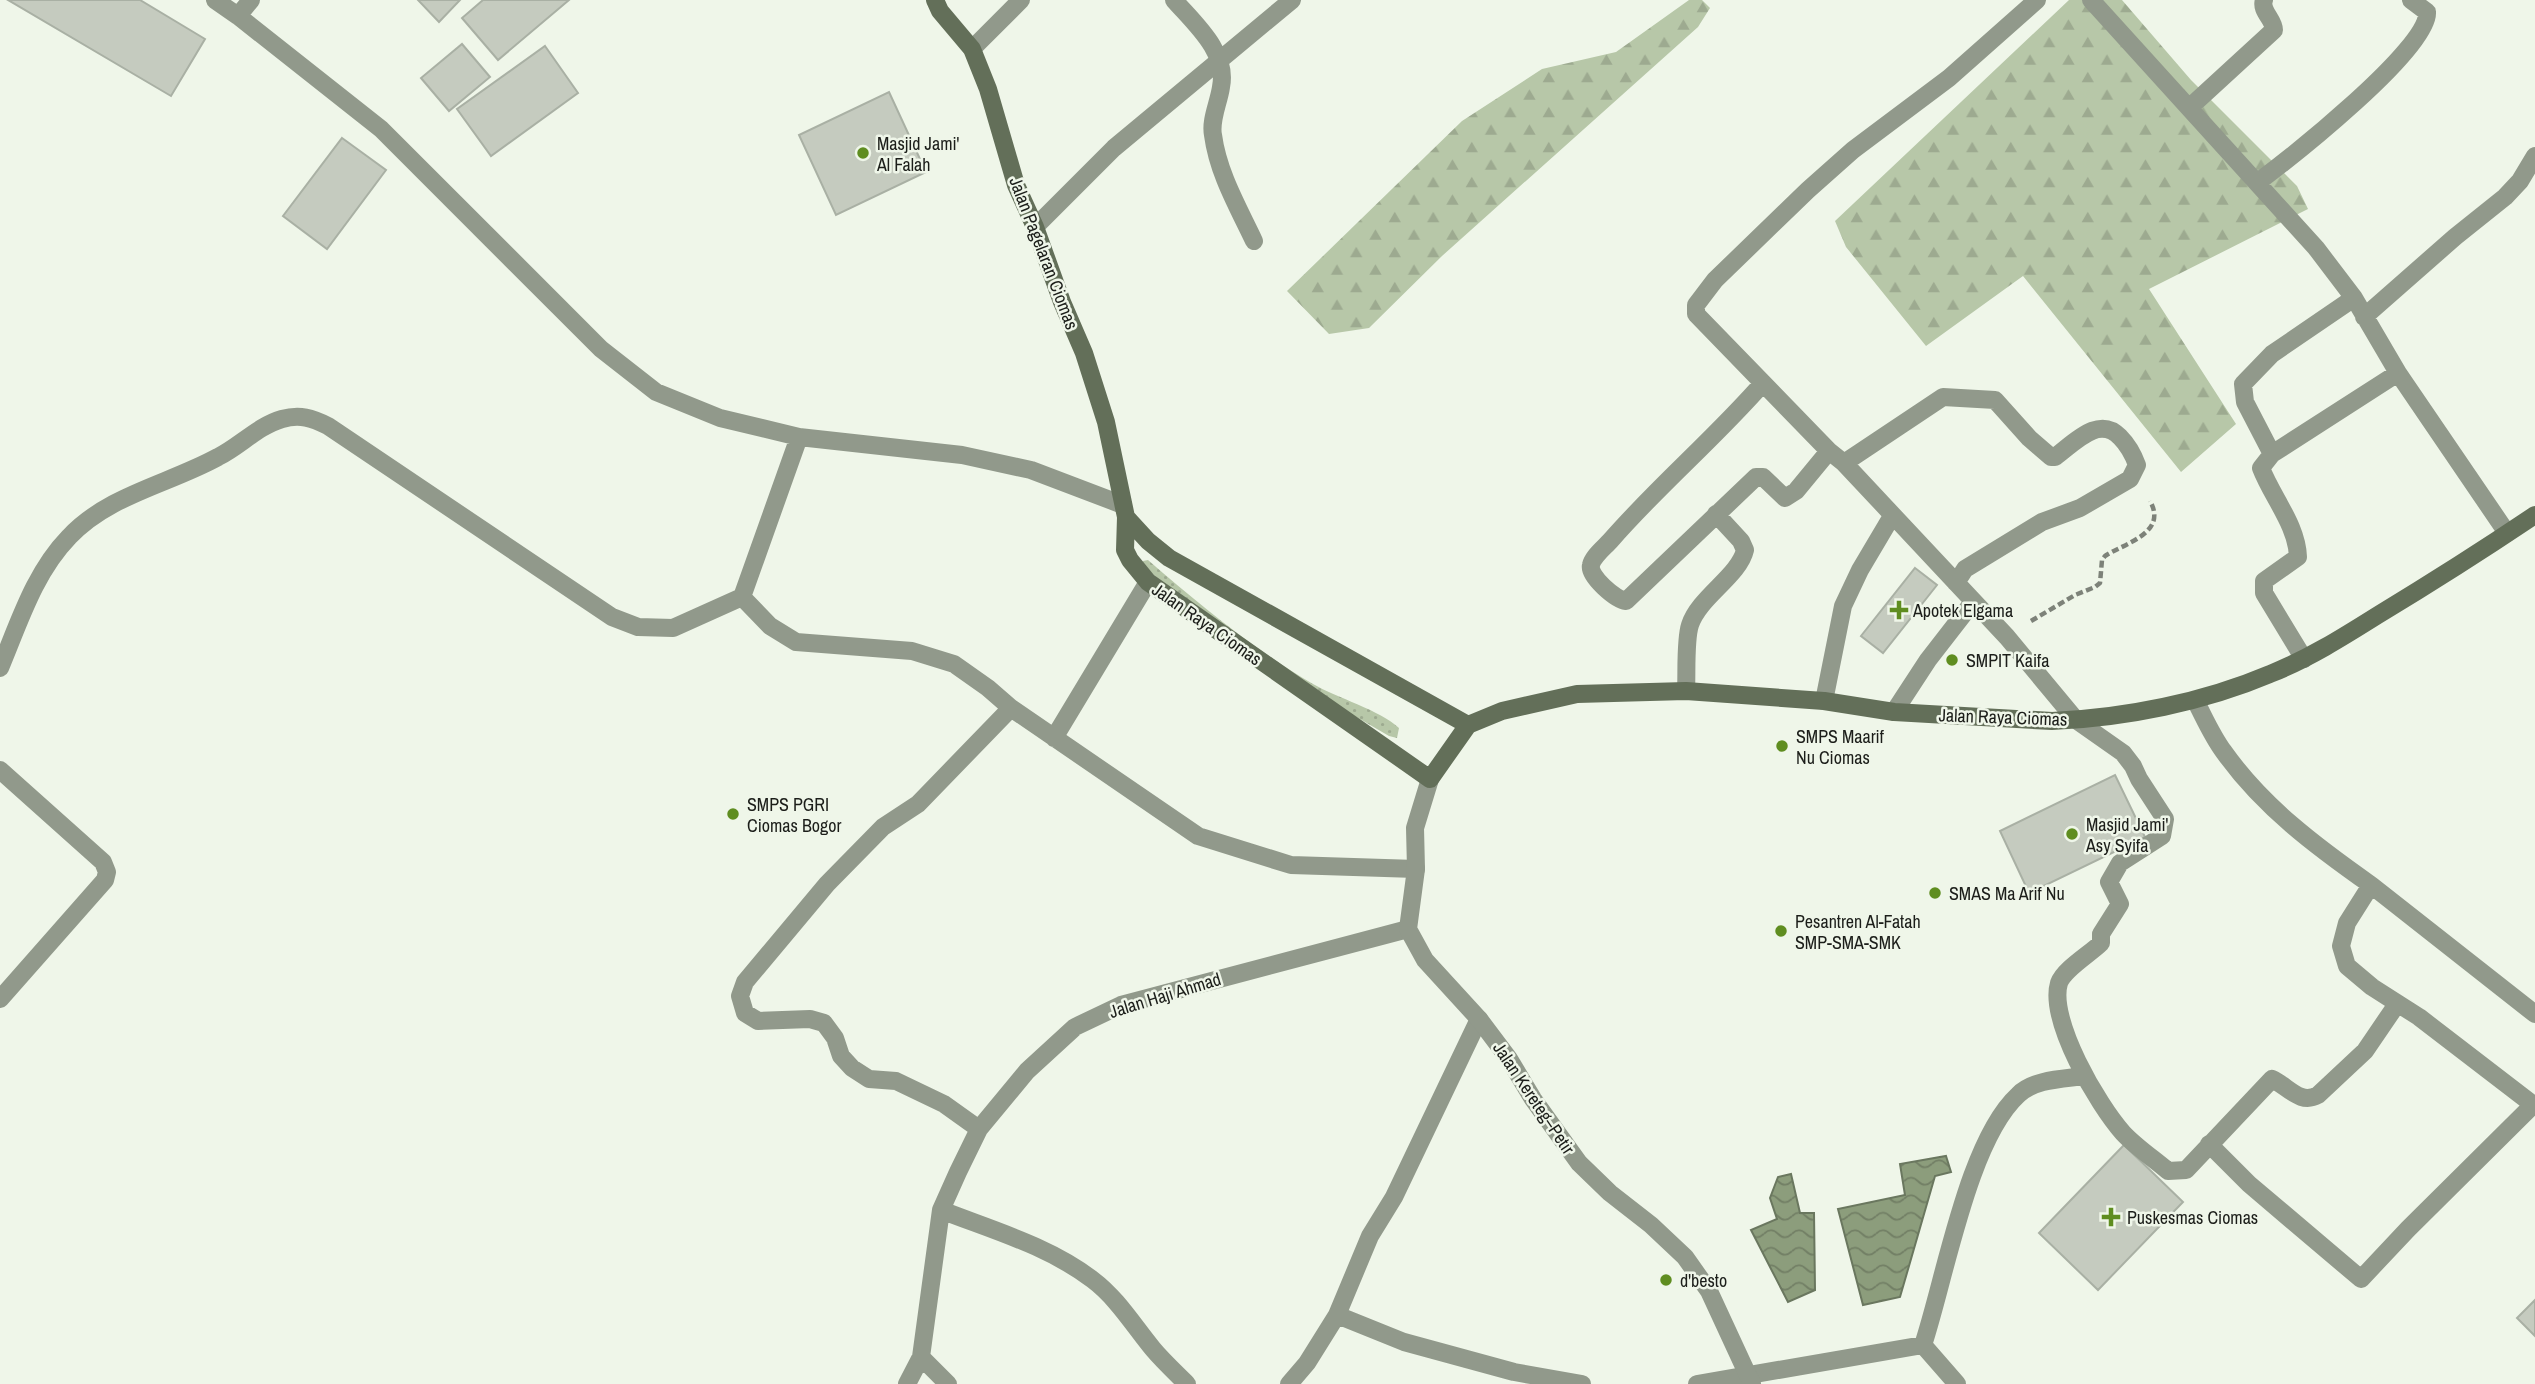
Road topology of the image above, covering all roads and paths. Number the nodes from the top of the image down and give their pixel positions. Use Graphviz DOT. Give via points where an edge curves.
graph roads {
  1 [pos="215,0"];
  2 [pos="251,0"];
  3 [pos="935,0"];
  4 [pos="1021,0"];
  5 [pos="1174,0"];
  6 [pos="1292,0"];
  7 [pos="2037,0"];
  8 [pos="2091,0"];
  9 [pos="2264,0"];
  10 [pos="2411,0"];
  11 [pos="238,16"];
  12 [pos="972,49"];
  13 [pos="1220,61"];
  14 [pos="2189,108"];
  15 [pos="2535,156"];
  16 [pos="2258,182"];
  17 [pos="1035,227"];
  18 [pos="1254,241"];
  19 [pos="2354,298"];
  20 [pos="2364,317"];
  21 [pos="2398,373"];
  22 [pos="1763,383"];
  23 [pos="799,438"];
  24 [pos="1829,450"];
  25 [pos="2272,454"];
  26 [pos="1844,463"];
  27 [pos="2130,479"];
  28 [pos="1125,511"];
  29 [pos="1716,514"];
  30 [pos="2535,515"];
  31 [pos="1892,516"];
  32 [pos="2507,533"];
  33 [pos="1148,582"];
  34 [pos="1956,583"];
  35 [pos="742,597"];
  36 [pos="1973,602"];
  37 [pos="2007,637"];
  38 [pos="2304,659"];
  39 [pos="0,668"];
  40 [pos="1686,691"];
  41 [pos="2195,700"];
  42 [pos="1824,701"];
  43 [pos="1011,708"];
  44 [pos="1894,712"];
  45 [pos="2076,720"];
  46 [pos="1468,726"];
  47 [pos="1054,738"];
  48 [pos="0,770"];
  49 [pos="1430,779"];
  50 [pos="1416,869"];
  51 [pos="2371,885"];
  52 [pos="1408,929"];
  53 [pos="0,999"];
  54 [pos="2397,1004"];
  55 [pos="2535,1014"];
  56 [pos="1479,1019"];
  57 [pos="2084,1076"];
  58 [pos="2534,1106"];
  59 [pos="979,1129"];
  60 [pos="2210,1144"];
  61 [pos="941,1210"];
  62 [pos="1337,1315"];
  63 [pos="1923,1345"];
  64 [pos="922,1357"];
  65 [pos="1750,1380"];
  66 [pos="907,1384"];
  67 [pos="948,1384"];
  68 [pos="1187,1384"];
  69 [pos="1289,1384"];
  70 [pos="1582,1384"];
  71 [pos="1697,1384"];
  72 [pos="1957,1384"];
  1 -- 11 [label="street"];
  2 -- 11 [label="street"];
  3 -- 12 [label="main road, Jalan Pagelaran Ciomas"];
  4 -- 12 [label="street"];
  5 -- 13 [label="street" via="1209,40"];
  6 -- 13 [label="street"];
  7 -- 22 [label="street" via="1949,78 1808,190 1715,280 1696,305 1696,314 1706,327"];
  8 -- 14 [label="street"];
  9 -- 14 [label="street" via="2274,30"];
  10 -- 16 [label="street" via="2427,12 2420,33 2378,82"];
  11 -- 23 [label="street" via="381,129 601,349 656,392 720,418"];
  12 -- 17 [label="main road, Jalan Pagelaran Ciomas" via="1016,185"];
  13 -- 17 [label="street" via="1114,148"];
  13 -- 18 [label="street" via="1222,83 1212,131 1215,150"];
  14 -- 16 [label="street"];
  15 -- 20 [label="street" via="2505,197"];
  16 -- 19 [label="street"];
  17 -- 28 [label="main road, Jalan Pagelaran Ciomas" via="1106,422"];
  19 -- 20 [label="street"];
  19 -- 25 [label="street" via="2272,354 2243,384 2245,402"];
  20 -- 21 [label="street"];
  21 -- 25 [label="street"];
  21 -- 32 [label="street"];
  22 -- 24 [label="street"];
  22 -- 29 [label="street" via="1651,495 1591,562 1590,569 1612,594 1626,601"];
  23 -- 28 [label="street" via="962,455 1031,470"];
  23 -- 35 [label="street"];
  24 -- 26 [label="street"];
  24 -- 29 [label="street" via="1792,495 1785,498 1763,477 1756,477"];
  25 -- 38 [label="street" via="2261,468 2284,513 2298,557 2264,581 2264,593"];
  26 -- 27 [label="street" via="1943,397 1973,397 1995,400 2051,457 2087,433 2102,427 2113,430 2127,444 2137,465"];
  26 -- 31 [label="street"];
  27 -- 34 [label="street" via="2080,508 2042,522 1965,569"];
  27 -- 37 [label="path" via="2155,510 2148,532 2105,556 2100,583 2095,587"];
  28 -- 33 [label="main road, Jalan Raya Ciomas" via="1125,550"];
  28 -- 46 [label="main road, Jalan Raya Ciomas" via="1148,541 1169,558"];
  29 -- 40 [label="street" via="1745,550 1690,625"];
  30 -- 32 [label="main road, Jalan Raya Ciomas"];
  31 -- 34 [label="street"];
  31 -- 42 [label="street" via="1843,606"];
  32 -- 38 [label="main road, Jalan Raya Ciomas"];
  33 -- 47 [label="street"];
  33 -- 49 [label="main road, Jalan Raya Ciomas"];
  34 -- 36 [label="street"];
  35 -- 39 [label="street" via="673,628 638,627 612,617 328,426 295,416 278,420 219,457 101,510 70,535 43,567"];
  35 -- 43 [label="street" via="770,626 796,642 912,651 954,664"];
  36 -- 37 [label="street"];
  36 -- 44 [label="street"];
  37 -- 45 [label="street"];
  38 -- 41 [label="main road, Jalan Raya Ciomas"];
  40 -- 42 [label="main road, Jalan Raya Ciomas"];
  40 -- 46 [label="main road, Jalan Raya Ciomas" via="1577,694 1502,711"];
  41 -- 45 [label="main road, Jalan Raya Ciomas"];
  41 -- 51 [label="street" via="2223,751 2263,797 2301,834"];
  42 -- 44 [label="main road, Jalan Raya Ciomas"];
  43 -- 47 [label="street"];
  43 -- 59 [label="street" via="925,798 883,827 827,884 745,982 740,996 745,1013 758,1021 810,1019 824,1023 852,1068 869,1079 896,1081 944,1104"];
  44 -- 45 [label="main road, Jalan Raya Ciomas"];
  45 -- 57 [label="street" via="2123,752 2165,819 2162,836 2119,863 2109,882 2120,904 2101,934 2101,943 2060,982 2063,1026"];
  46 -- 49 [label="main road"];
  47 -- 50 [label="street" via="1198,836 1291,865"];
  48 -- 53 [label="street" via="103,862 107,872 105,880"];
  49 -- 50 [label="street" via="1415,828"];
  50 -- 52 [label="street"];
  51 -- 54 [label="street" via="2347,923 2341,946 2347,966"];
  51 -- 55 [label="street"];
  52 -- 56 [label="street, Jalan Kereteg–Petir" via="1425,960"];
  52 -- 59 [label="street, Jalan Haji Ahmad" via="1121,1005 1075,1027 1027,1071"];
  54 -- 58 [label="street"];
  54 -- 60 [label="street" via="2365,1051 2318,1095 2303,1099 2272,1079"];
  56 -- 62 [label="street" via="1370,1237"];
  56 -- 65 [label="street, Jalan Kereteg–Petir" via="1579,1163 1685,1258 1709,1291"];
  57 -- 60 [label="street" via="2125,1135 2168,1171 2186,1170"];
  57 -- 63 [label="street" via="2041,1082 2018,1094 1994,1126 1969,1188"];
  58 -- 60 [label="street" via="2361,1279 2249,1184"];
  59 -- 61 [label="street, Jalan Haji Ahmad"];
  61 -- 64 [label="street, Jalan Haji Ahmad"];
  61 -- 68 [label="street" via="1024,1241 1094,1280"];
  62 -- 69 [label="street"];
  62 -- 70 [label="street" via="1405,1342"];
  63 -- 65 [label="street"];
  63 -- 72 [label="street"];
  64 -- 66 [label="street, Jalan Haji Ahmad"];
  64 -- 67 [label="street"];
  65 -- 71 [label="street"];
}
